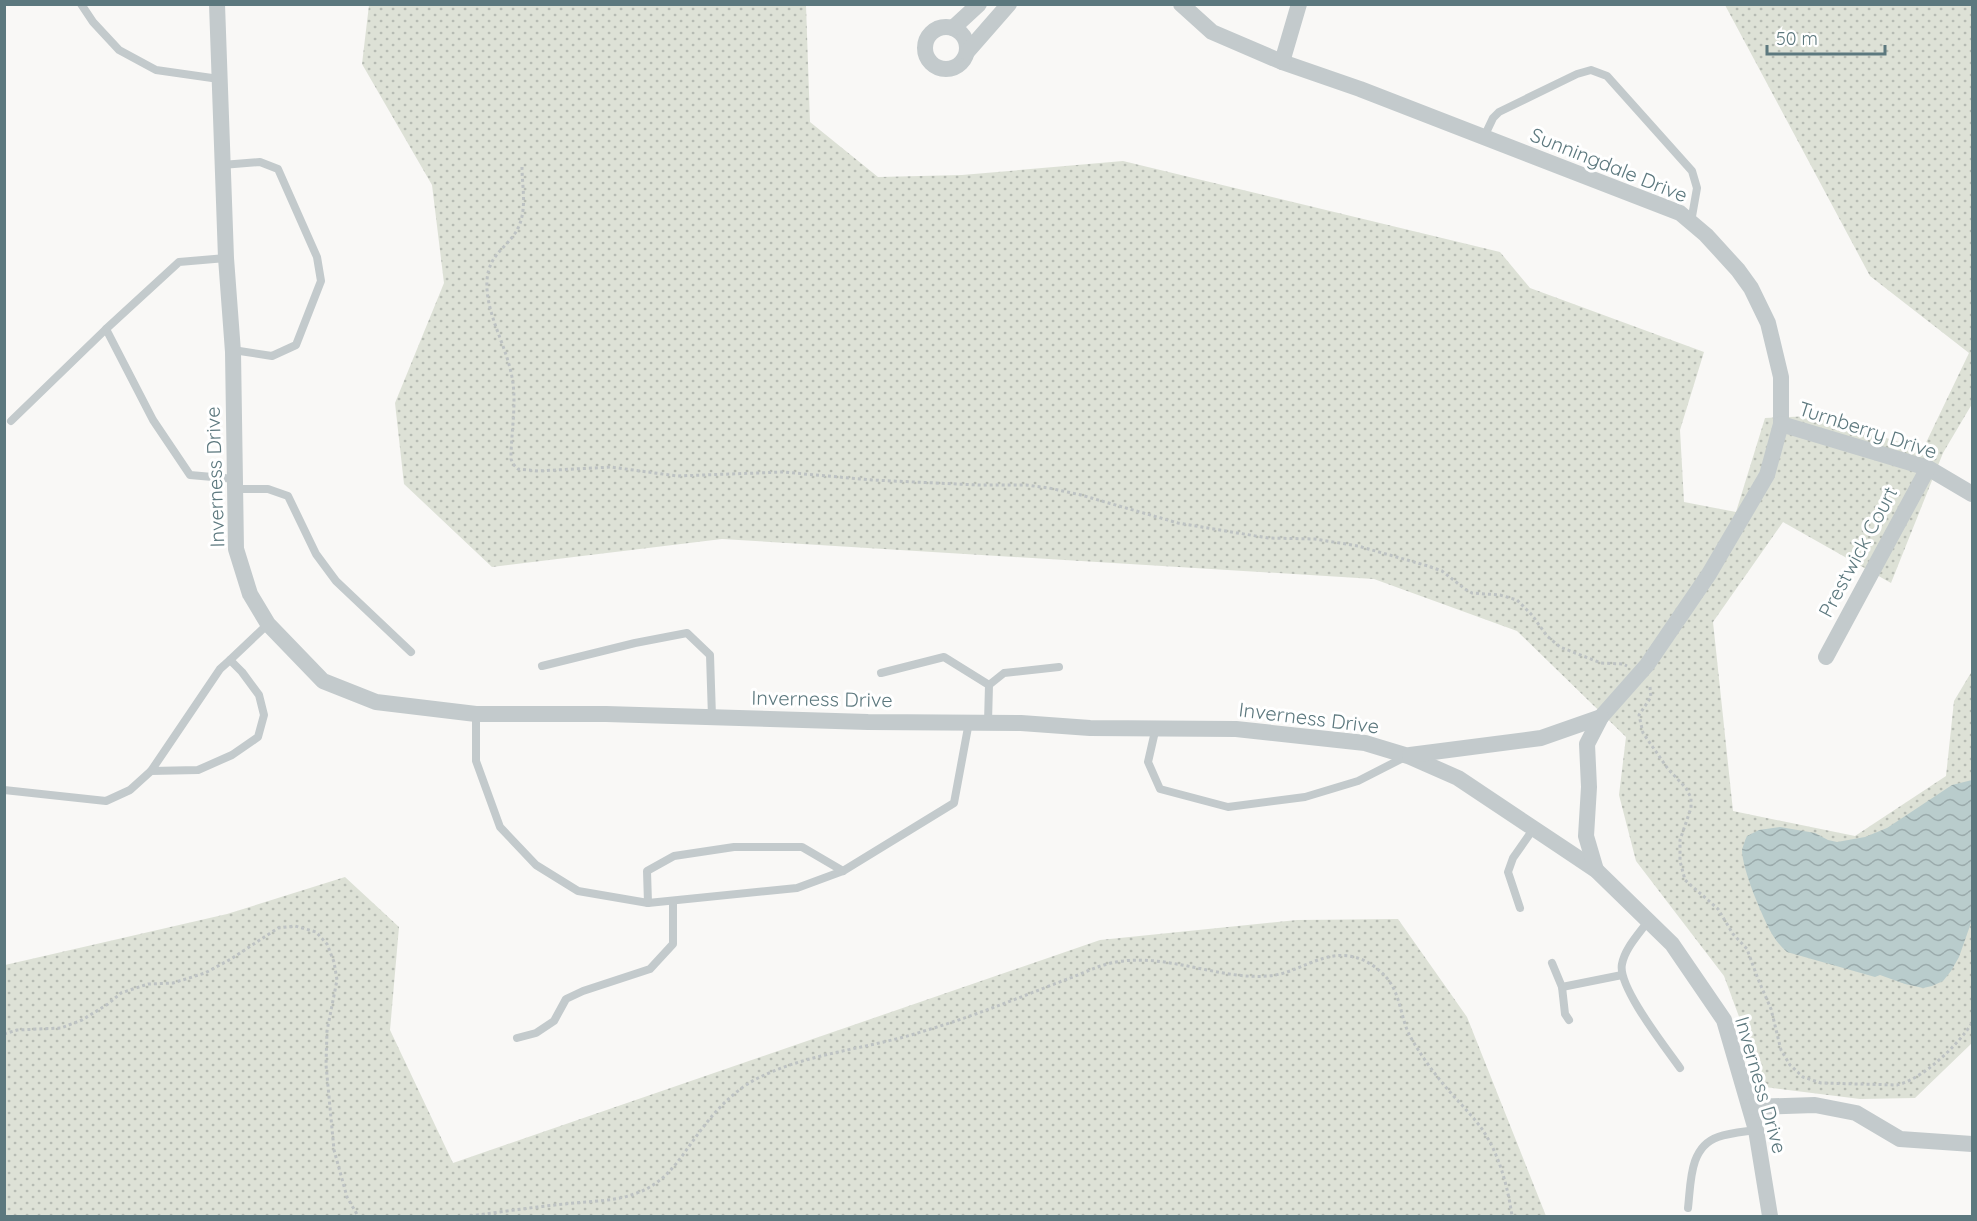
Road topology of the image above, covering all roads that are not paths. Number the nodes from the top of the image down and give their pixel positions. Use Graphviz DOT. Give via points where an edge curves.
graph roads {
  1 [pos="81,4"];
  2 [pos="217,4"];
  3 [pos="979,4"];
  4 [pos="987,4"];
  5 [pos="1181,4"];
  6 [pos="1299,4"];
  7 [pos="1005,10"];
  8 [pos="953,28"];
  9 [pos="967,52"];
  10 [pos="1282,62"];
  11 [pos="219,79"];
  12 [pos="1484,137"];
  13 [pos="222,165"];
  14 [pos="1690,222"];
  15 [pos="226,258"];
  16 [pos="106,329"];
  17 [pos="233,350"];
  18 [pos="11,421"];
  19 [pos="1781,424"];
  20 [pos="1928,468"];
  21 [pos="235,484"];
  22 [pos="1972,494"];
  23 [pos="268,624"];
  24 [pos="411,652"];
  25 [pos="1826,657"];
  26 [pos="230,660"];
  27 [pos="542,666"];
  28 [pos="1059,667"];
  29 [pos="881,673"];
  30 [pos="989,685"];
  31 [pos="476,714"];
  32 [pos="712,717"];
  33 [pos="1601,717"];
  34 [pos="969,722"];
  35 [pos="988,722"];
  36 [pos="1156,728"];
  37 [pos="1408,756"];
  38 [pos="151,771"];
  39 [pos="4,790"];
  40 [pos="1534,828"];
  41 [pos="1596,870"];
  42 [pos="843,871"];
  43 [pos="673,901"];
  44 [pos="648,903"];
  45 [pos="1520,908"];
  46 [pos="1648,921"];
  47 [pos="1552,963"];
  48 [pos="1622,975"];
  49 [pos="1562,987"];
  50 [pos="1569,1020"];
  51 [pos="517,1038"];
  52 [pos="1680,1068"];
  53 [pos="1750,1107"];
  54 [pos="1756,1130"];
  55 [pos="1972,1144"];
  56 [pos="1688,1208"];
  57 [pos="1770,1216"];
  1 -- 11 [label="lane" via="119,50 156,70"];
  2 -- 11 [label="street, Inverness Drive"];
  3 -- 8 [label="street"];
  4 -- 7 [label="street"];
  5 -- 10 [label="street, Sunningdale Drive" via="1212,32"];
  6 -- 10 [label="street"];
  7 -- 9 [label="street"];
  8 -- 9 [label="street" via="967,42"];
  8 -- 9 [label="street" via="934,30 925,46 926,56 938,69 948,70 957,67"];
  10 -- 12 [label="street, Sunningdale Drive"];
  11 -- 13 [label="street, Inverness Drive"];
  12 -- 14 [label="street, Sunningdale Drive" via="1680,213"];
  12 -- 14 [label="lane" via="1499,112 1577,74 1597,71 1608,76 1692,171 1697,188"];
  13 -- 15 [label="street, Inverness Drive"];
  13 -- 17 [label="lane" via="260,162 278,169 317,257 321,281 296,345 272,356"];
  14 -- 19 [label="street, Sunningdale Drive" via="1723,252 1759,302 1773,339 1781,377"];
  15 -- 16 [label="lane" via="179,262"];
  15 -- 17 [label="street, Inverness Drive"];
  16 -- 18 [label="lane"];
  16 -- 21 [label="lane" via="153,420 190,476"];
  17 -- 21 [label="street, Inverness Drive"];
  19 -- 20 [label="street, Turnberry Drive"];
  19 -- 33 [label="street, Sunningdale Drive" via="1767,475 1709,574 1647,665"];
  20 -- 22 [label="street, Turnberry Drive"];
  20 -- 25 [label="street, Prestwick Court"];
  21 -- 23 [label="street, Inverness Drive" via="236,549 250,594"];
  21 -- 24 [label="lane" via="288,496 316,554 336,581"];
  23 -- 26 [label="lane"];
  23 -- 31 [label="street, Inverness Drive" via="323,681 376,702"];
  26 -- 38 [label="lane"];
  26 -- 38 [label="lane" via="259,695 264,716 258,737 232,755 198,770"];
  27 -- 32 [label="lane" via="687,633 710,655"];
  28 -- 30 [label="lane" via="1004,673"];
  29 -- 30 [label="lane" via="944,657"];
  30 -- 35 [label="lane"];
  31 -- 32 [label="street, Inverness Drive"];
  31 -- 44 [label="lane" via="476,761 500,827 536,865 578,891"];
  32 -- 34 [label="street, Inverness Drive"];
  33 -- 37 [label="street, Sunningdale Drive" via="1541,738"];
  33 -- 41 [label="street, Sunningdale Drive" via="1587,744 1586,836"];
  34 -- 35 [label="street, Inverness Drive"];
  34 -- 42 [label="lane" via="954,803"];
  35 -- 36 [label="street, Inverness Drive"];
  36 -- 37 [label="street, Inverness Drive" via="1236,729 1365,743"];
  36 -- 37 [label="lane" via="1148,762 1160,789 1228,807 1305,797 1358,781"];
  37 -- 40 [label="street, Inverness Drive" via="1458,778"];
  38 -- 39 [label="lane" via="130,790 106,801"];
  40 -- 41 [label="street, Inverness Drive"];
  40 -- 45 [label="lane" via="1508,872"];
  41 -- 46 [label="street, Inverness Drive"];
  42 -- 43 [label="lane" via="797,888"];
  42 -- 44 [label="lane" via="802,847 734,846 674,856 647,871"];
  43 -- 44 [label="lane"];
  43 -- 51 [label="lane" via="673,944 650,969 566,999 554,1021 536,1033"];
  46 -- 48 [label="lane" via="1626,952"];
  46 -- 53 [label="street, Inverness Drive" via="1672,944 1724,1020"];
  47 -- 49 [label="lane"];
  48 -- 49 [label="lane"];
  48 -- 52 [label="lane" via="1632,997"];
  49 -- 50 [label="lane"];
  53 -- 54 [label="street, Inverness Drive"];
  53 -- 55 [label="street" via="1815,1105 1856,1113 1900,1139"];
  54 -- 56 [label="lane" via="1717,1137 1698,1153 1693,1163"];
  54 -- 57 [label="street, Inverness Drive"];
}
